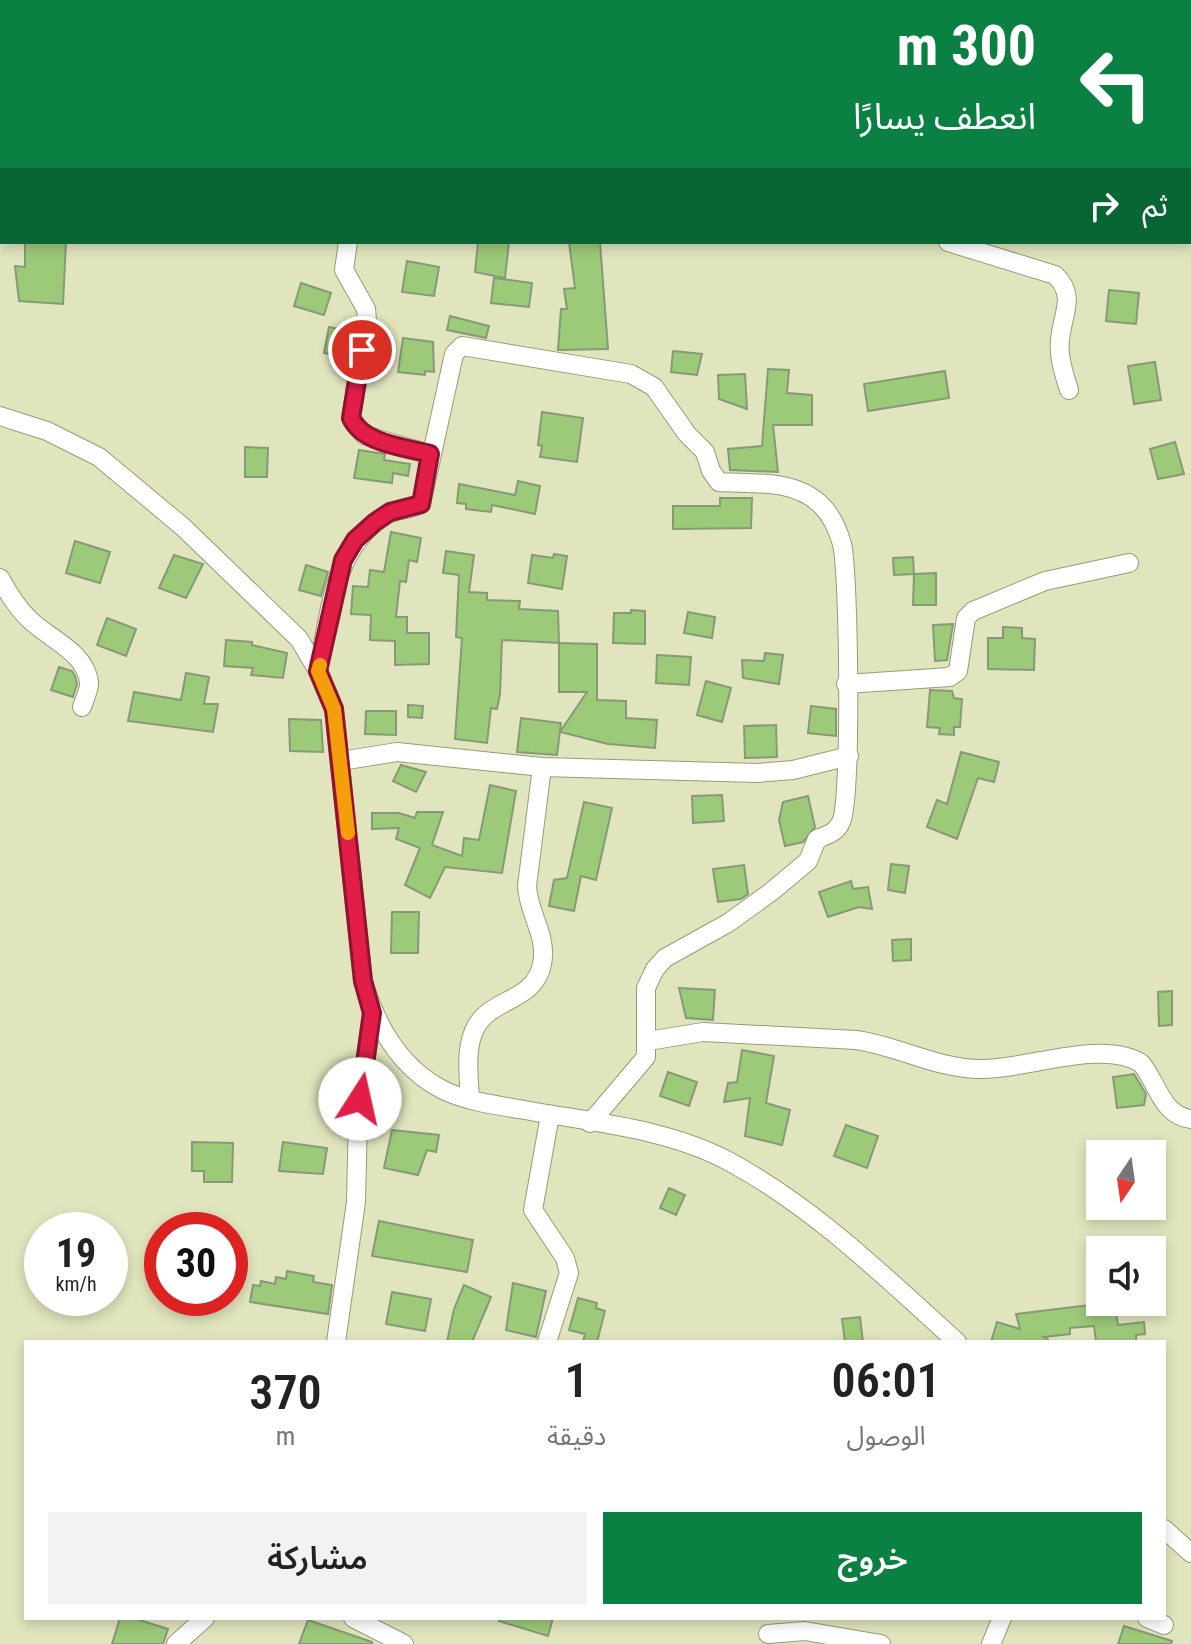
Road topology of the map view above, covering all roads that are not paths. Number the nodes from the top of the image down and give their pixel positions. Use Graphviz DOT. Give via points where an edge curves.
graph roads {
  1 [pos="348,244"];
  2 [pos="954,244"];
  3 [pos="1069,390"];
  4 [pos="0,416"];
  5 [pos="430,454"];
  6 [pos="1129,563"];
  7 [pos="0,578"];
  8 [pos="318,671"];
  9 [pos="846,684"];
  10 [pos="82,707"];
  11 [pos="849,756"];
  12 [pos="341,761"];
  13 [pos="542,767"];
  14 [pos="372,1013"];
  15 [pos="648,1041"];
  16 [pos="470,1099"];
  17 [pos="550,1115"];
  18 [pos="1191,1119"];
  19 [pos="590,1123"];
  20 [pos="336,1340"];
  21 [pos="548,1340"];
  22 [pos="955,1340"];
  23 [pos="1166,1531"];
  24 [pos="1191,1553"];
  25 [pos="203,1620"];
  26 [pos="357,1620"];
  27 [pos="1001,1620"];
  28 [pos="768,1634"];
  29 [pos="176,1644"];
  30 [pos="404,1644"];
  31 [pos="881,1644"];
  32 [pos="991,1644"];
  1 -- 5 [label="street" via="344,270 367,320 351,418 364,435"];
  2 -- 3 [label="street" via="1062,281 1069,301 1059,342"];
  4 -- 8 [label="street" via="47,431 99,457 269,608 299,639"];
  5 -- 8 [label="street" via="421,504 375,522 343,560"];
  5 -- 9 [label="street" via="441,429 454,354 462,346 643,379 705,452 719,482 797,488 832,517 842,545"];
  6 -- 9 [label="street" via="1045,581 973,611 966,618 958,671 950,677"];
  7 -- 10 [label="street" via="28,618 85,666 89,682"];
  8 -- 12 [label="street" via="334,709"];
  9 -- 11 [label="street"];
  11 -- 13 [label="street" via="757,773"];
  11 -- 15 [label="street" via="846,810 835,832 817,839 808,861 771,892 655,969 646,988"];
  12 -- 13 [label="street" via="397,752"];
  12 -- 14 [label="street" via="363,981"];
  13 -- 16 [label="street" via="527,886 543,941 542,967 524,994 478,1022 471,1044"];
  14 -- 16 [label="street" via="391,1045 418,1071 444,1091"];
  14 -- 20 [label="street" via="358,1116 356,1202"];
  15 -- 18 [label="street" via="703,1032 856,1040 951,1066 983,1069 1117,1055 1141,1063 1165,1104"];
  15 -- 19 [label="street" via="646,1057"];
  16 -- 17 [label="street"];
  17 -- 19 [label="street"];
  17 -- 21 [label="street" via="533,1210 569,1273"];
  19 -- 22 [label="street" via="684,1142 729,1161 856,1250"];
  23 -- 24 [label="street"];
  25 -- 29 [label="street"];
  26 -- 30 [label="street"];
  27 -- 32 [label="street"];
  28 -- 31 [label="street" via="805,1631"];
}
